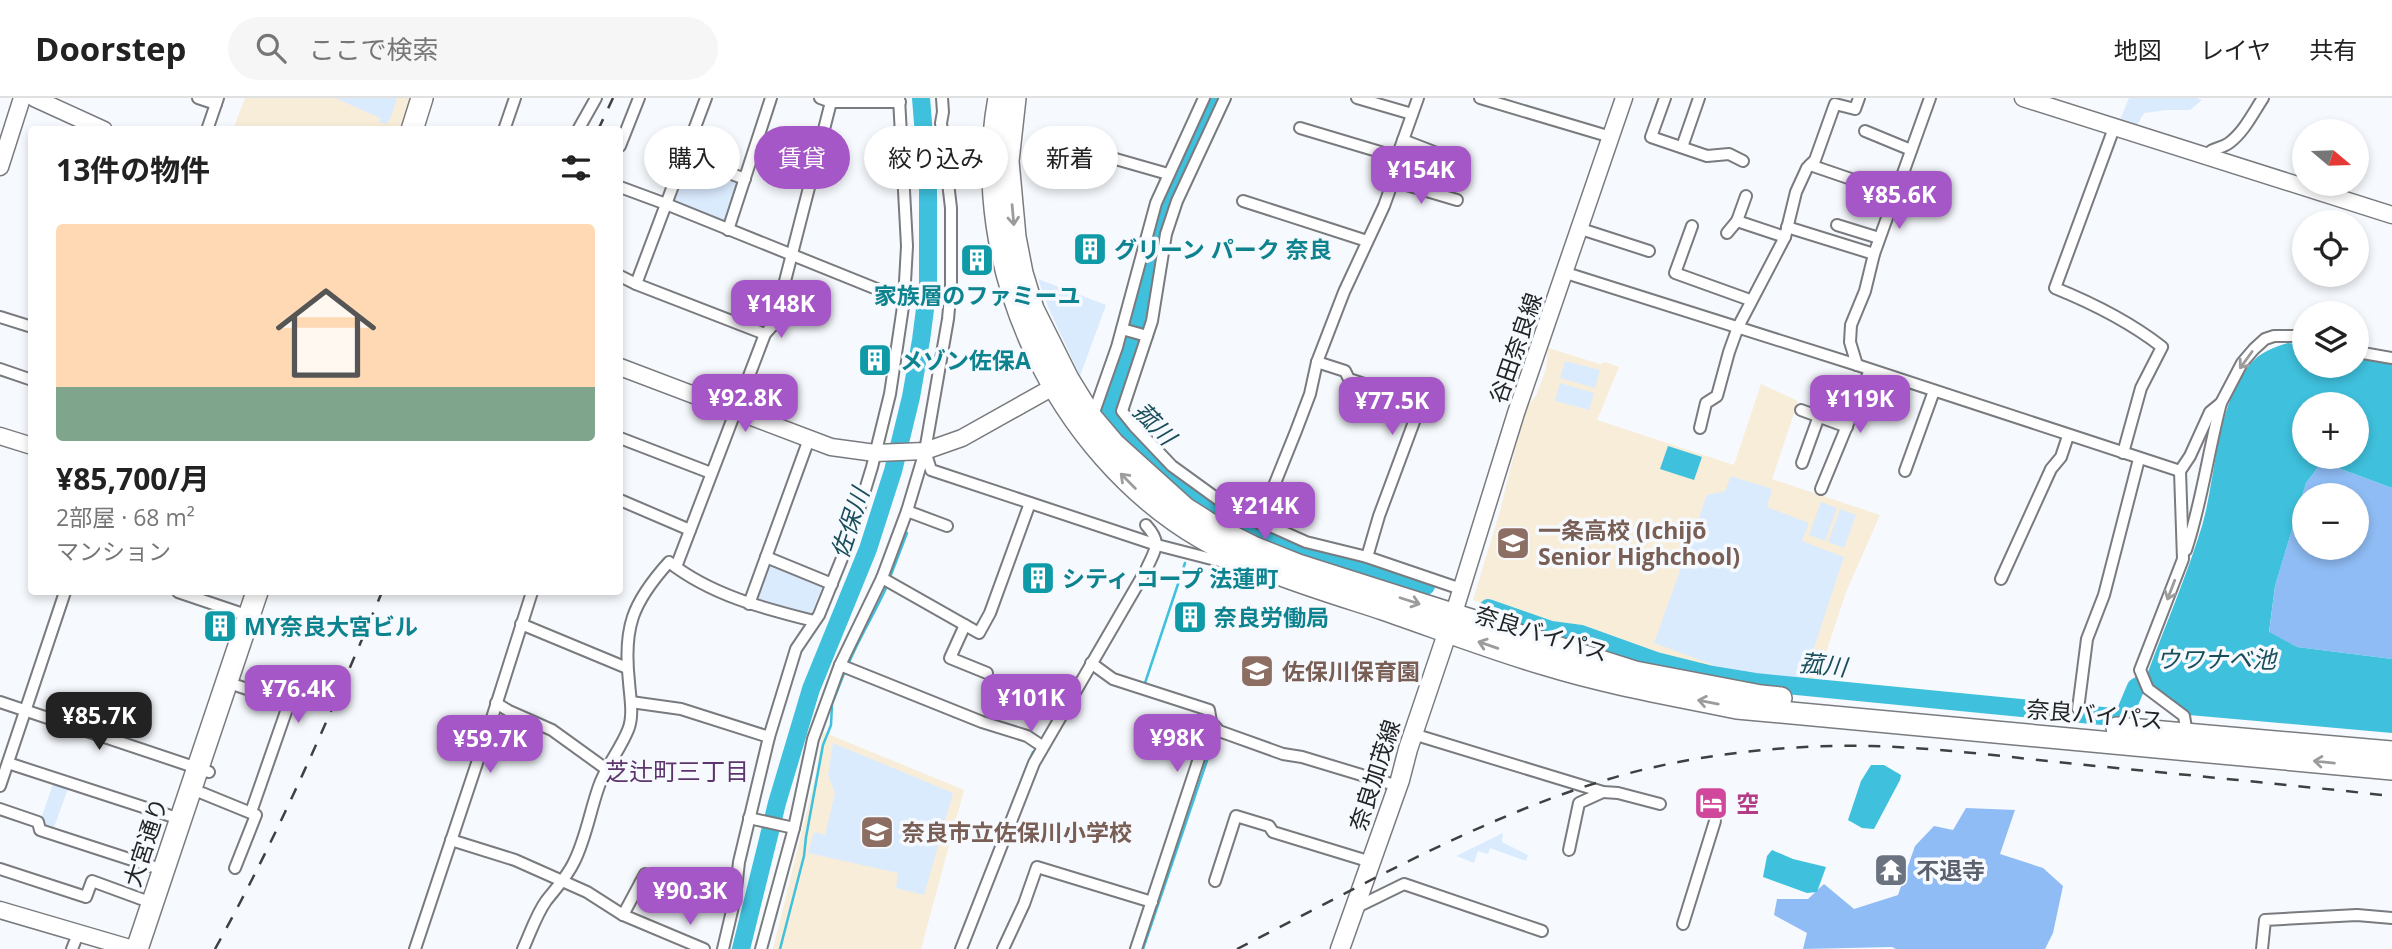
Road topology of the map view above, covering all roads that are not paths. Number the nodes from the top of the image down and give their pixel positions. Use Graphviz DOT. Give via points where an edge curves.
graph roads {
  1 [pos="22,98"];
  2 [pos="34,98"];
  3 [pos="198,98"];
  4 [pos="422,98"];
  5 [pos="436,98"];
  6 [pos="515,98"];
  7 [pos="596,98"];
  8 [pos="639,98"];
  9 [pos="706,98"];
  10 [pos="771,98"];
  11 [pos="942,98"];
  12 [pos="999,98"];
  13 [pos="1015,98"];
  14 [pos="1204,98"];
  15 [pos="1225,98"];
  16 [pos="1357,98"];
  17 [pos="1418,98"];
  18 [pos="1480,98"];
  19 [pos="1625,98"];
  20 [pos="1665,98"];
  21 [pos="1699,98"];
  22 [pos="1859,98"];
  23 [pos="1930,98"];
  24 [pos="2263,98"];
  25 [pos="2029,99"];
  26 [pos="828,100"];
  27 [pos="900,100"];
  28 [pos="1496,100"];
  29 [pos="217,101"];
  30 [pos="1412,114"];
  31 [pos="1195,115"];
  32 [pos="1214,122"];
  33 [pos="95,126"];
  34 [pos="208,126"];
  35 [pos="413,126"];
  36 [pos="426,126"];
  37 [pos="505,126"];
  38 [pos="580,126"];
  39 [pos="695,126"];
  40 [pos="1300,128"];
  41 [pos="2114,128"];
  42 [pos="6,129"];
  43 [pos="1865,131"];
  44 [pos="1611,137"];
  45 [pos="623,138"];
  46 [pos="1403,140"];
  47 [pos="1682,147"];
  48 [pos="1911,150"];
  49 [pos="1439,154"];
  50 [pos="2206,156"];
  51 [pos="1398,157"];
  52 [pos="1118,160"];
  53 [pos="1743,161"];
  54 [pos="1810,166"];
  55 [pos="0,167"];
  56 [pos="1168,174"];
  57 [pos="740,177"];
  58 [pos="745,179"];
  59 [pos="1851,179"];
  60 [pos="1393,181"];
  61 [pos="623,188"];
  62 [pos="672,189"];
  63 [pos="1746,196"];
  64 [pos="1457,200"];
  65 [pos="1243,201"];
  66 [pos="666,204"];
  67 [pos="2392,215"];
  68 [pos="1737,221"];
  69 [pos="1837,225"];
  70 [pos="1692,226"];
  71 [pos="1581,229"];
  72 [pos="728,230"];
  73 [pos="1786,232"];
  74 [pos="1727,233"];
  75 [pos="1879,238"];
  76 [pos="1367,242"];
  77 [pos="1649,251"];
  78 [pos="792,254"];
  79 [pos="1874,254"];
  80 [pos="1566,273"];
  81 [pos="623,278"];
  82 [pos="636,284"];
  83 [pos="904,300"];
  84 [pos="1750,300"];
  85 [pos="0,317"];
  86 [pos="28,326"];
  87 [pos="1738,327"];
  88 [pos="1123,329"];
  89 [pos="765,334"];
  90 [pos="2292,335"];
  91 [pos="1147,336"];
  92 [pos="2369,354"];
  93 [pos="2392,358"];
  94 [pos="1317,362"];
  95 [pos="1857,365"];
  96 [pos="623,368"];
  97 [pos="0,369"];
  98 [pos="1870,370"];
  99 [pos="28,379"];
  100 [pos="1061,383"];
  101 [pos="1934,391"];
  102 [pos="2221,403"];
  103 [pos="1801,410"];
  104 [pos="736,411"];
  105 [pos="1819,416"];
  106 [pos="1092,418"];
  107 [pos="1847,427"];
  108 [pos="1700,428"];
  109 [pos="1125,434"];
  110 [pos="0,436"];
  111 [pos="2068,436"];
  112 [pos="623,439"];
  113 [pos="809,439"];
  114 [pos="28,445"];
  115 [pos="920,451"];
  116 [pos="878,453"];
  117 [pos="2123,453"];
  118 [pos="2139,459"];
  119 [pos="1802,463"];
  120 [pos="1905,471"];
  121 [pos="2180,471"];
  122 [pos="711,473"];
  123 [pos="1821,489"];
  124 [pos="1193,495"];
  125 [pos="623,501"];
  126 [pos="1150,501"];
  127 [pos="1030,503"];
  128 [pos="907,510"];
  129 [pos="1259,523"];
  130 [pos="1146,525"];
  131 [pos="947,526"];
  132 [pos="690,530"];
  133 [pos="1129,536"];
  134 [pos="1300,540"];
  135 [pos="1157,545"];
  136 [pos="766,557"];
  137 [pos="1367,557"];
  138 [pos="1243,559"];
  139 [pos="2183,559"];
  140 [pos="1292,562"];
  141 [pos="676,567"];
  142 [pos="881,579"];
  143 [pos="2001,579"];
  144 [pos="832,584"];
  145 [pos="1461,589"];
  146 [pos="64,595"];
  147 [pos="187,595"];
  148 [pos="256,595"];
  149 [pos="268,595"];
  150 [pos="531,595"];
  151 [pos="749,604"];
  152 [pos="248,616"];
  153 [pos="814,621"];
  154 [pos="1451,623"];
  155 [pos="521,624"];
  156 [pos="965,625"];
  157 [pos="1091,663"];
  158 [pos="840,665"];
  159 [pos="627,668"];
  160 [pos="987,673"];
  161 [pos="238,686"];
  162 [pos="0,702"];
  163 [pos="631,702"];
  164 [pos="496,703"];
  165 [pos="2078,709"];
  166 [pos="25,710"];
  167 [pos="1211,722"];
  168 [pos="1413,734"];
  169 [pos="2187,734"];
  170 [pos="769,737"];
  171 [pos="1042,746"];
  172 [pos="2392,752"];
  173 [pos="8,763"];
  174 [pos="2392,768"];
  175 [pos="606,769"];
  176 [pos="202,770"];
  177 [pos="0,786"];
  178 [pos="1398,786"];
  179 [pos="1604,792"];
  180 [pos="202,793"];
  181 [pos="1660,804"];
  182 [pos="0,809"];
  183 [pos="251,813"];
  184 [pos="752,818"];
  185 [pos="180,819"];
  186 [pos="1715,821"];
  187 [pos="792,828"];
  188 [pos="451,840"];
  189 [pos="1569,850"];
  190 [pos="1371,862"];
  191 [pos="235,868"];
  192 [pos="0,869"];
  193 [pos="163,870"];
  194 [pos="1215,881"];
  195 [pos="562,882"];
  196 [pos="1152,902"];
  197 [pos="152,903"];
  198 [pos="734,903"];
  199 [pos="1355,908"];
  200 [pos="0,910"];
  201 [pos="623,915"];
  202 [pos="2392,918"];
  203 [pos="1683,924"];
  204 [pos="1542,931"];
  205 [pos="75,942"];
  206 [pos="135,949"];
  207 [pos="150,949"];
  208 [pos="415,949"];
  209 [pos="523,949"];
  210 [pos="704,949"];
  211 [pos="723,949"];
  212 [pos="761,949"];
  213 [pos="961,949"];
  214 [pos="1003,949"];
  215 [pos="1136,949"];
  216 [pos="1340,949"];
  217 [pos="2262,949"];
  1 -- 42 [label="street"];
  2 -- 33 [label="street"];
  3 -- 29 [label="street"];
  4 -- 35 [label="highway"];
  5 -- 36 [label="highway"];
  6 -- 37 [label="street"];
  7 -- 38 [label="street"];
  8 -- 45 [label="street"];
  9 -- 39 [label="street"];
  10 -- 58 [label="street"];
  11 -- 115 [label="street" via="951,208 951,286"];
  12 -- 100 [label="highway, 奈良バイパス" via="993,181 1003,263 1020,317"];
  13 -- 100 [label="highway, 奈良バイパス, one-way" via="1009,161 1015,237 1033,309"];
  14 -- 31 [label="street"];
  15 -- 32 [label="street"];
  16 -- 30 [label="street"];
  17 -- 30 [label="street"];
  18 -- 28 [label="street"];
  19 -- 44 [label="street, 谷田奈良線"];
  20 -- 47 [label="street" via="1651,137"];
  21 -- 47 [label="street"];
  22 -- 54 [label="street" via="1855,109 1835,104"];
  23 -- 48 [label="street"];
  24 -- 50 [label="street" via="2228,144"];
  25 -- 41 [label="street"];
  26 -- 27 [label="street"];
  26 -- 78 [label="street"];
  27 -- 83 [label="street" via="907,246"];
  28 -- 44 [label="street"];
  29 -- 34 [label="street"];
  30 -- 46 [label="street"];
  31 -- 32 [label="street"];
  31 -- 56 [label="street"];
  32 -- 91 [label="street" via="1166,234"];
  40 -- 51 [label="street"];
  41 -- 50 [label="street"];
  41 -- 117 [label="street" via="2055,288 2089,302 2162,347 2141,388"];
  42 -- 55 [label="street"];
  43 -- 48 [label="street"];
  44 -- 71 [label="street, 谷田奈良線"];
  46 -- 49 [label="street"];
  46 -- 51 [label="street"];
  47 -- 53 [label="street"];
  48 -- 75 [label="street"];
  50 -- 67 [label="street"];
  51 -- 60 [label="street"];
  52 -- 56 [label="street"];
  54 -- 59 [label="street"];
  54 -- 73 [label="street"];
  56 -- 88 [label="street"];
  57 -- 58 [label="street"];
  58 -- 72 [label="street"];
  60 -- 64 [label="street"];
  60 -- 76 [label="street"];
  61 -- 66 [label="street"];
  62 -- 66 [label="street"];
  63 -- 68 [label="street"];
  65 -- 76 [label="street"];
  66 -- 72 [label="street"];
  66 -- 82 [label="street"];
  68 -- 73 [label="street"];
  68 -- 74 [label="street"];
  69 -- 75 [label="street"];
  70 -- 84 [label="street" via="1675,273"];
  71 -- 77 [label="street"];
  71 -- 80 [label="street, 谷田奈良線"];
  72 -- 78 [label="street"];
  73 -- 79 [label="street"];
  73 -- 84 [label="street"];
  75 -- 79 [label="street"];
  76 -- 94 [label="street"];
  78 -- 83 [label="street"];
  78 -- 89 [label="street" via="774,324"];
  79 -- 95 [label="street" via="1851,326"];
  80 -- 87 [label="street"];
  80 -- 145 [label="street, 谷田奈良線"];
  81 -- 82 [label="street"];
  82 -- 89 [label="street"];
  83 -- 116 [label="street"];
  84 -- 87 [label="street"];
  85 -- 86 [label="street"];
  87 -- 95 [label="street"];
  87 -- 108 [label="street" via="1717,396 1706,403"];
  88 -- 91 [label="street"];
  88 -- 106 [label="street"];
  89 -- 104 [label="street"];
  90 -- 102 [label="street, one-way" via="2265,339 2242,363"];
  91 -- 109 [label="street" via="1122,411"];
  92 -- 93 [label="street"];
  94 -- 129 [label="street" via="1304,410"];
  94 -- 137 [label="street" via="1345,371 1349,379 1421,402"];
  95 -- 98 [label="street"];
  96 -- 104 [label="street"];
  97 -- 99 [label="street"];
  98 -- 101 [label="street"];
  98 -- 107 [label="street"];
  100 -- 106 [label="highway, 奈良バイパス"];
  100 -- 115 [label="street" via="962,438"];
  126 -- 100 [label="highway, 奈良バイパス, one-way" via="1079,426"];
  101 -- 111 [label="street"];
  101 -- 120 [label="street"];
  102 -- 121 [label="street" via="2210,412"];
  102 -- 139 [label="street"];
  103 -- 105 [label="street"];
  104 -- 113 [label="street"];
  104 -- 122 [label="street"];
  105 -- 107 [label="street"];
  105 -- 119 [label="street"];
  106 -- 109 [label="highway, 奈良バイパス"];
  107 -- 123 [label="street"];
  109 -- 124 [label="highway, 奈良バイパス"];
  110 -- 114 [label="street"];
  111 -- 117 [label="street"];
  111 -- 143 [label="street"];
  112 -- 122 [label="street"];
  113 -- 116 [label="street"];
  113 -- 136 [label="street"];
  115 -- 116 [label="street"];
  115 -- 127 [label="street" via="931,470"];
  115 -- 128 [label="street"];
  116 -- 144 [label="street"];
  117 -- 118 [label="street"];
  118 -- 121 [label="street"];
  118 -- 165 [label="street" via="2104,595 2087,639"];
  121 -- 139 [label="street"];
  122 -- 132 [label="street"];
  124 -- 129 [label="street"];
  124 -- 140 [label="highway, 奈良バイパス" via="1221,531"];
  125 -- 132 [label="street"];
  126 -- 130 [label="street"];
  126 -- 138 [label="highway, 奈良バイパス" via="1202,538"];
  127 -- 133 [label="street"];
  127 -- 156 [label="street" via="990,613 979,633"];
  128 -- 131 [label="street"];
  128 -- 142 [label="street"];
  129 -- 134 [label="street"];
  130 -- 133 [label="street"];
  130 -- 135 [label="street"];
  132 -- 141 [label="street"];
  133 -- 135 [label="street"];
  134 -- 137 [label="street"];
  134 -- 140 [label="street"];
  135 -- 138 [label="street" via="1235,565"];
  135 -- 157 [label="street"];
  136 -- 144 [label="street"];
  136 -- 151 [label="street"];
  137 -- 145 [label="street"];
  138 -- 154 [label="highway, 奈良バイパス"];
  139 -- 169 [label="street, one-way" via="2140,670 2148,690 2184,716"];
  140 -- 154 [label="highway, 奈良バイパス, one-way"];
  141 -- 151 [label="street" via="703,585"];
  141 -- 159 [label="street" via="669,562 632,614"];
  142 -- 156 [label="street"];
  142 -- 158 [label="street"];
  144 -- 153 [label="street"];
  145 -- 154 [label="street, 谷田奈良線"];
  146 -- 166 [label="street"];
  147 -- 152 [label="street"];
  148 -- 152 [label="highway, 大宮通り"];
  149 -- 161 [label="highway, 大宮通り"];
  150 -- 155 [label="street"];
  151 -- 153 [label="street"];
  152 -- 176 [label="highway, 大宮通り"];
  153 -- 170 [label="street" via="796,649"];
  154 -- 168 [label="main road, 奈良加茂線"];
  154 -- 169 [label="highway, 奈良バイパス" via="1635,672 1761,696"];
  174 -- 154 [label="highway, 奈良バイパス, one-way" via="1737,708 1548,666"];
  155 -- 159 [label="street"];
  155 -- 164 [label="street"];
  156 -- 160 [label="street" via="950,658"];
  157 -- 167 [label="street" via="1113,679 1209,710"];
  157 -- 171 [label="street"];
  158 -- 171 [label="street" via="1027,736"];
  158 -- 187 [label="street" via="813,739"];
  159 -- 163 [label="street"];
  161 -- 176 [label="highway, 大宮通り"];
  161 -- 183 [label="street" via="289,703"];
  162 -- 166 [label="street"];
  163 -- 170 [label="street" via="681,709"];
  163 -- 175 [label="street" via="629,728"];
  164 -- 175 [label="street" via="552,730"];
  164 -- 188 [label="street"];
  166 -- 173 [label="street"];
  166 -- 176 [label="street"];
  167 -- 178 [label="street" via="1219,731 1283,754"];
  167 -- 196 [label="street"];
  168 -- 178 [label="main road, 奈良加茂線"];
  168 -- 179 [label="street"];
  169 -- 172 [label="highway, 奈良バイパス"];
  170 -- 184 [label="street"];
  171 -- 213 [label="street"];
  173 -- 177 [label="street"];
  173 -- 185 [label="street"];
  175 -- 195 [label="street" via="580,849"];
  176 -- 180 [label="highway, 大宮通り"];
  176 -- 185 [label="highway, 大宮通り"];
  178 -- 190 [label="main road, 奈良加茂線"];
  179 -- 181 [label="street"];
  179 -- 189 [label="street" via="1579,803"];
  180 -- 183 [label="street"];
  180 -- 207 [label="highway, 大宮通り"];
  182 -- 193 [label="street" via="38,822 40,831"];
  183 -- 191 [label="street" via="256,815"];
  184 -- 187 [label="street"];
  184 -- 198 [label="street" via="739,862"];
  185 -- 193 [label="highway, 大宮通り"];
  186 -- 203 [label="street"];
  187 -- 212 [label="street"];
  188 -- 195 [label="street" via="515,860"];
  188 -- 208 [label="street"];
  190 -- 194 [label="street" via="1236,816"];
  190 -- 199 [label="main road, 奈良加茂線"];
  192 -- 197 [label="street" via="86,897 92,881"];
  193 -- 197 [label="highway, 大宮通り"];
  195 -- 201 [label="street"];
  195 -- 209 [label="street" via="545,903"];
  196 -- 214 [label="street" via="1037,867"];
  196 -- 215 [label="street"];
  197 -- 206 [label="highway, 大宮通り"];
  198 -- 201 [label="street" via="645,874"];
  198 -- 211 [label="street"];
  199 -- 204 [label="street" via="1404,884"];
  199 -- 216 [label="main road, 奈良加茂線"];
  200 -- 205 [label="street"];
  201 -- 210 [label="street"];
  202 -- 217 [label="street" via="2357,915 2265,920"];
  205 -- 206 [label="street"];
}
